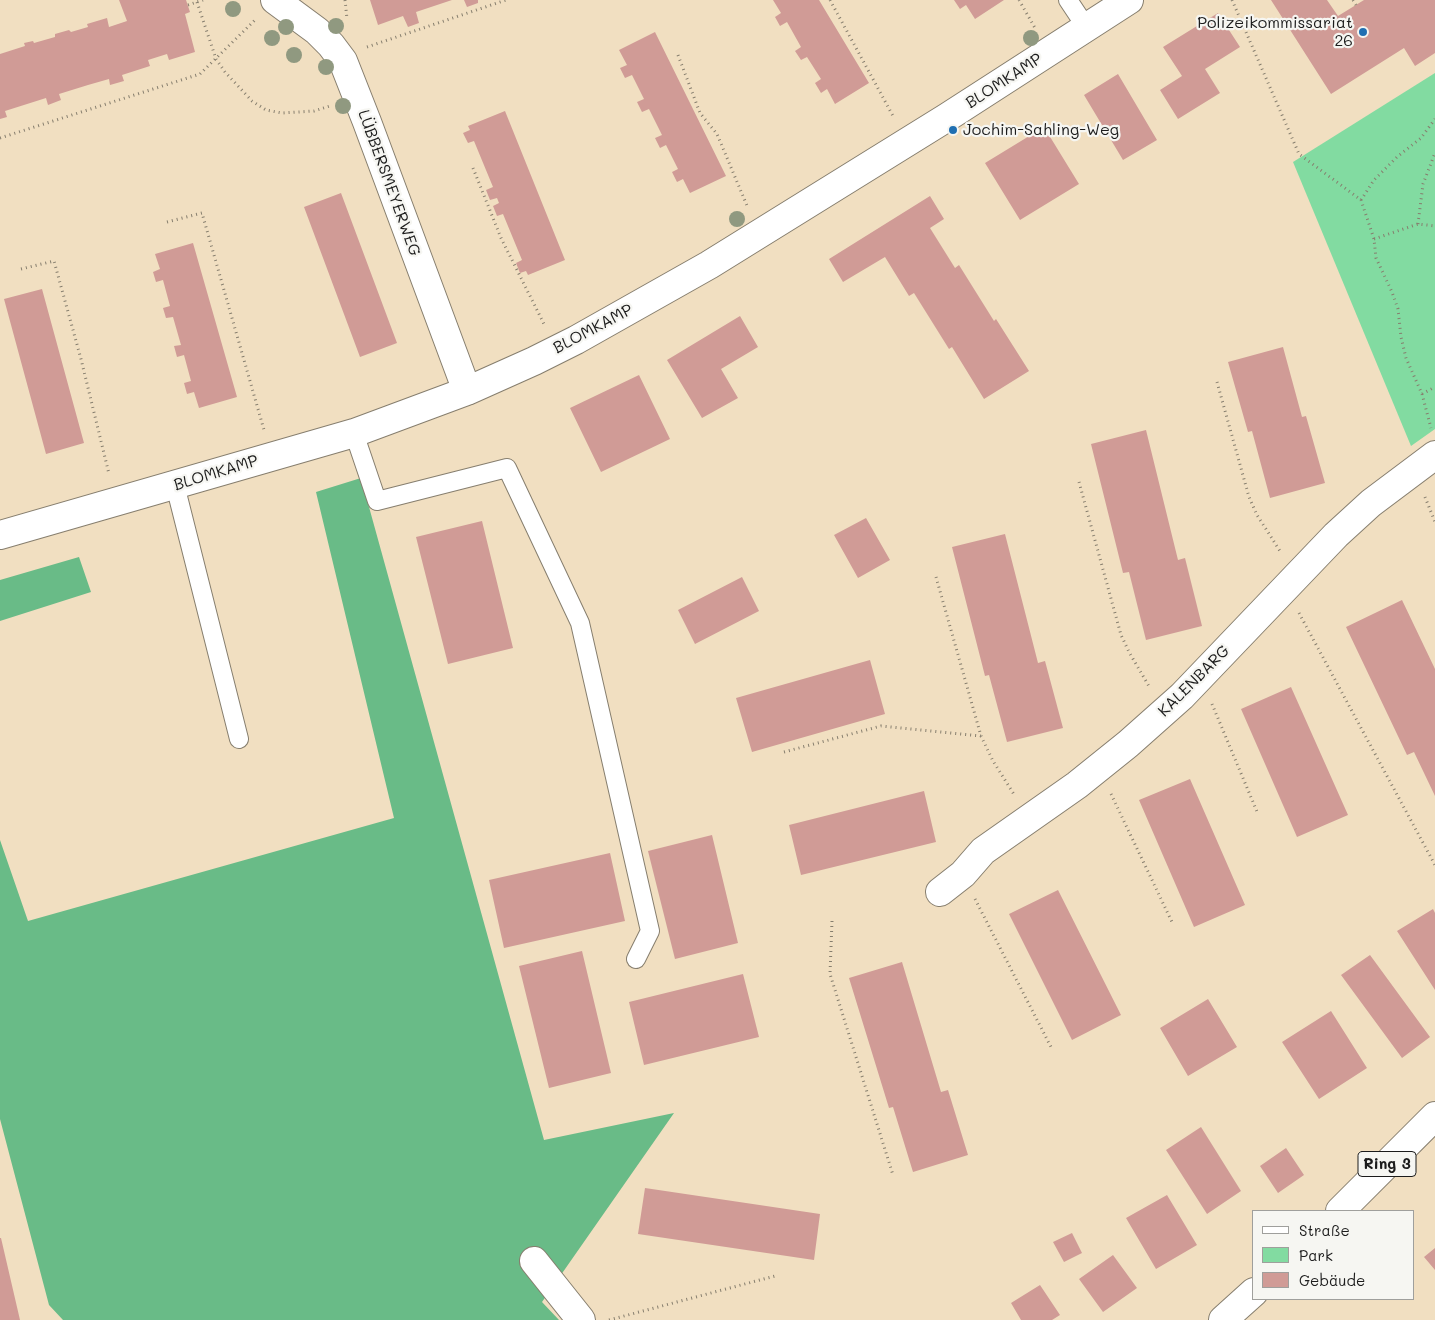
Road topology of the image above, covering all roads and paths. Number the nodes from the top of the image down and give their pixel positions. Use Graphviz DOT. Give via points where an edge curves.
graph roads {
  1 [pos="203,0"];
  2 [pos="344,0"];
  3 [pos="506,0"];
  4 [pos="830,0"];
  5 [pos="1019,0"];
  6 [pos="1068,0"];
  7 [pos="1129,0"];
  8 [pos="1232,0"];
  9 [pos="1353,0"];
  10 [pos="197,2"];
  11 [pos="188,5"];
  12 [pos="1356,5"];
  13 [pos="267,8"];
  14 [pos="347,25"];
  15 [pos="1086,27"];
  16 [pos="1035,28"];
  17 [pos="366,48"];
  18 [pos="678,55"];
  19 [pos="216,59"];
  20 [pos="335,104"];
  21 [pos="893,116"];
  22 [pos="1435,119"];
  23 [pos="1435,124"];
  24 [pos="0,138"];
  25 [pos="1435,154"];
  26 [pos="473,168"];
  27 [pos="1361,200"];
  28 [pos="748,208"];
  29 [pos="167,222"];
  30 [pos="1418,224"];
  31 [pos="1435,226"];
  32 [pos="1374,238"];
  33 [pos="21,269"];
  34 [pos="544,325"];
  35 [pos="1217,382"];
  36 [pos="1435,387"];
  37 [pos="466,391"];
  38 [pos="1422,394"];
  39 [pos="354,433"];
  40 [pos="1434,445"];
  41 [pos="271,456"];
  42 [pos="1079,482"];
  43 [pos="175,485"];
  44 [pos="1425,496"];
  45 [pos="116,502"];
  46 [pos="1435,522"];
  47 [pos="0,535"];
  48 [pos="1282,554"];
  49 [pos="936,577"];
  50 [pos="1299,613"];
  51 [pos="1152,690"];
  52 [pos="1212,702"];
  53 [pos="981,736"];
  54 [pos="239,739"];
  55 [pos="784,752"];
  56 [pos="1111,793"];
  57 [pos="1017,800"];
  58 [pos="1258,814"];
  59 [pos="1435,865"];
  60 [pos="962,874"];
  61 [pos="940,892"];
  62 [pos="832,921"];
  63 [pos="1172,922"];
  64 [pos="636,959"];
  65 [pos="1052,1049"];
  66 [pos="1435,1116"];
  67 [pos="892,1175"];
  68 [pos="1341,1210"];
  69 [pos="534,1261"];
  70 [pos="775,1276"];
  71 [pos="1252,1294"];
  72 [pos="581,1320"];
  73 [pos="607,1320"];
  74 [pos="1223,1320"];
  1 -- 10 [label="path"];
  2 -- 14 [label="path"];
  3 -- 17 [label="path"];
  4 -- 21 [label="path"];
  5 -- 16 [label="path"];
  6 -- 15 [label="lane"];
  7 -- 15 [label="street, BLOMKAMP"];
  8 -- 27 [label="path" via="1299,154"];
  9 -- 12 [label="path"];
  10 -- 11 [label="path"];
  10 -- 19 [label="path"];
  13 -- 19 [label="path"];
  13 -- 37 [label="street, LÜBBERSMEYERWEG" via="317,31 343,61"];
  15 -- 37 [label="street, BLOMKAMP" via="709,265 576,340"];
  18 -- 28 [label="path" via="700,113 717,134"];
  19 -- 20 [label="path" via="252,101 266,110 282,114 299,113"];
  19 -- 24 [label="path" via="200,74"];
  22 -- 23 [label="path"];
  22 -- 27 [label="path" via="1421,138 1374,180"];
  25 -- 30 [label="path" via="1423,184"];
  26 -- 34 [label="path" via="501,238"];
  27 -- 32 [label="path"];
  29 -- 41 [label="path" via="202,213"];
  30 -- 31 [label="path"];
  30 -- 32 [label="path"];
  32 -- 38 [label="path" via="1376,258 1398,309 1406,358"];
  33 -- 45 [label="path" via="54,261"];
  35 -- 48 [label="path" via="1249,497"];
  36 -- 38 [label="path"];
  37 -- 39 [label="street, BLOMKAMP"];
  38 -- 40 [label="path"];
  39 -- 41 [label="street, BLOMKAMP"];
  39 -- 64 [label="lane" via="377,502 507,468 580,624 650,931"];
  40 -- 60 [label="street, KALENBARG" via="1336,535 1182,696 1077,785 983,851"];
  41 -- 43 [label="street, BLOMKAMP"];
  42 -- 51 [label="path" via="1121,635"];
  43 -- 45 [label="street, BLOMKAMP"];
  43 -- 54 [label="lane"];
  44 -- 46 [label="path"];
  45 -- 47 [label="street, BLOMKAMP"];
  49 -- 53 [label="path"];
  50 -- 59 [label="path"];
  52 -- 58 [label="path"];
  53 -- 55 [label="path" via="881,726"];
  53 -- 57 [label="path"];
  56 -- 63 [label="path"];
  60 -- 61 [label="street, KALENBARG"];
  60 -- 65 [label="path"];
  62 -- 67 [label="path" via="830,974"];
  66 -- 68 [label="street, Ring 3"];
  69 -- 72 [label="street"];
  70 -- 73 [label="path"];
  71 -- 74 [label="street"];
}
